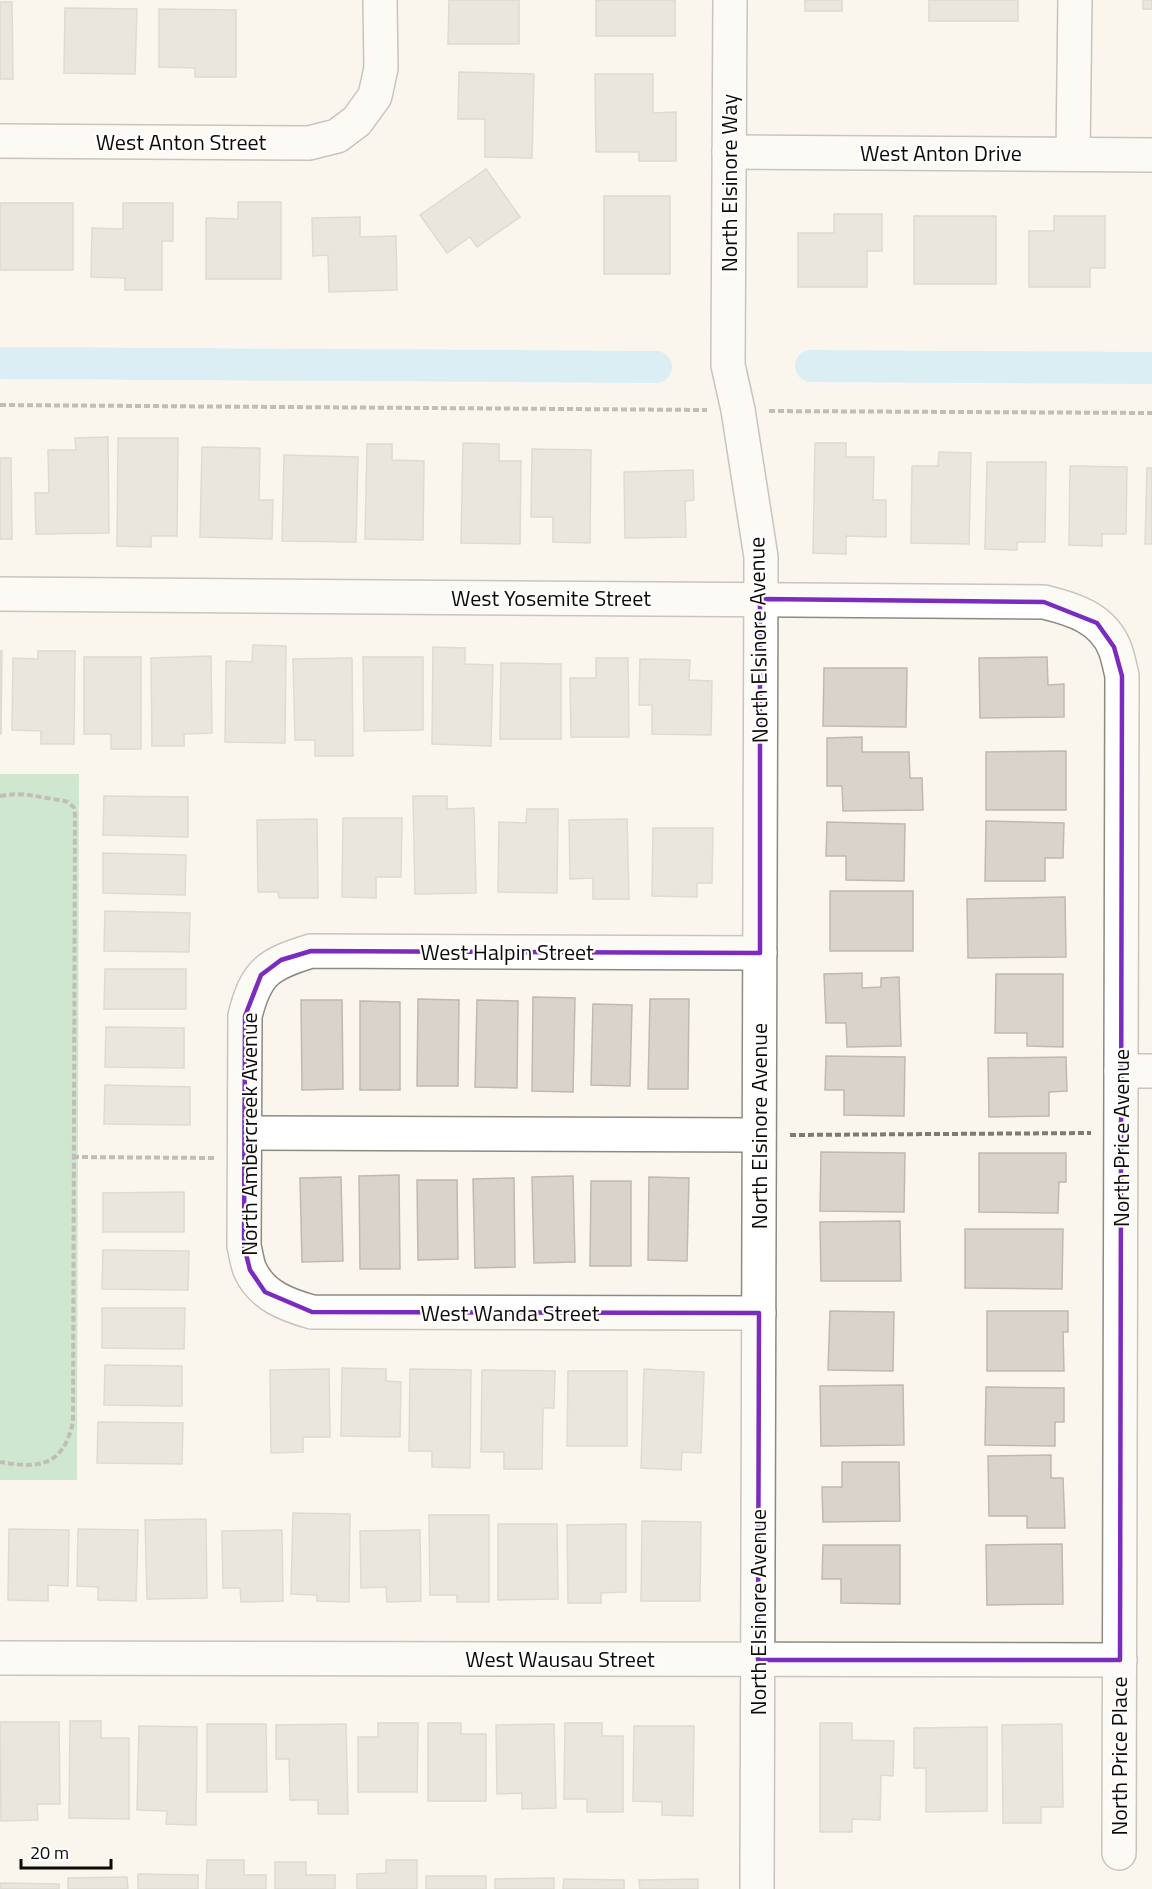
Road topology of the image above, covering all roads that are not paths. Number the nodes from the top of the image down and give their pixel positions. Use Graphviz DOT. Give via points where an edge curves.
graph roads {
  1 [pos="380,0"];
  2 [pos="730,0"];
  3 [pos="1074,0"];
  4 [pos="0,141"];
  5 [pos="729,152"];
  6 [pos="1073,154"];
  7 [pos="1152,154"];
  8 [pos="728,365"];
  9 [pos="0,594"];
  10 [pos="760,599"];
  11 [pos="1097,623"];
  12 [pos="760,953"];
  13 [pos="261,975"];
  14 [pos="1136,1071"];
  15 [pos="759,1135"];
  16 [pos="245,1146"];
  17 [pos="265,1292"];
  18 [pos="759,1313"];
  19 [pos="0,1658"];
  20 [pos="758,1660"];
  21 [pos="1120,1660"];
  22 [pos="1119,1853"];
  23 [pos="757,1889"];
  1 -- 4 [label="street, West Anton Street" via="381,68 375,96 357,121 337,136 309,144"];
  2 -- 5 [label="street, North Elsinore Way"];
  3 -- 6 [label="street"];
  5 -- 6 [label="street, West Anton Drive"];
  5 -- 8 [label="street, North Elsinore Way"];
  6 -- 7 [label="street, West Anton Drive"];
  8 -- 10 [label="street, North Elsinore Avenue" via="761,557"];
  9 -- 10 [label="street, West Yosemite Street"];
  10 -- 11 [label="street, West Yosemite Street" via="1044,602 1072,609"];
  10 -- 12 [label="street, North Elsinore Avenue"];
  11 -- 14 [label="street, North Price Avenue" via="1114,647 1122,676"];
  12 -- 13 [label="street, West Halpin Street" via="311,951 281,960"];
  12 -- 15 [label="street, North Elsinore Avenue"];
  13 -- 16 [label="street, North Ambercreek Avenue" via="250,994 245,1016"];
  14 -- 21 [label="street, North Price Avenue" via="1121,1133"];
  15 -- 16 [label="street"];
  15 -- 18 [label="street, North Elsinore Avenue"];
  16 -- 17 [label="street, North Ambercreek Avenue" via="244,1246 250,1270"];
  17 -- 18 [label="street, West Wanda Street" via="312,1312"];
  18 -- 20 [label="street, North Elsinore Avenue"];
  19 -- 20 [label="street, West Wausau Street"];
  20 -- 21 [label="street, West Wausau Street"];
  20 -- 23 [label="street, North Elsinore Avenue"];
  21 -- 22 [label="street, North Price Place"];
}
